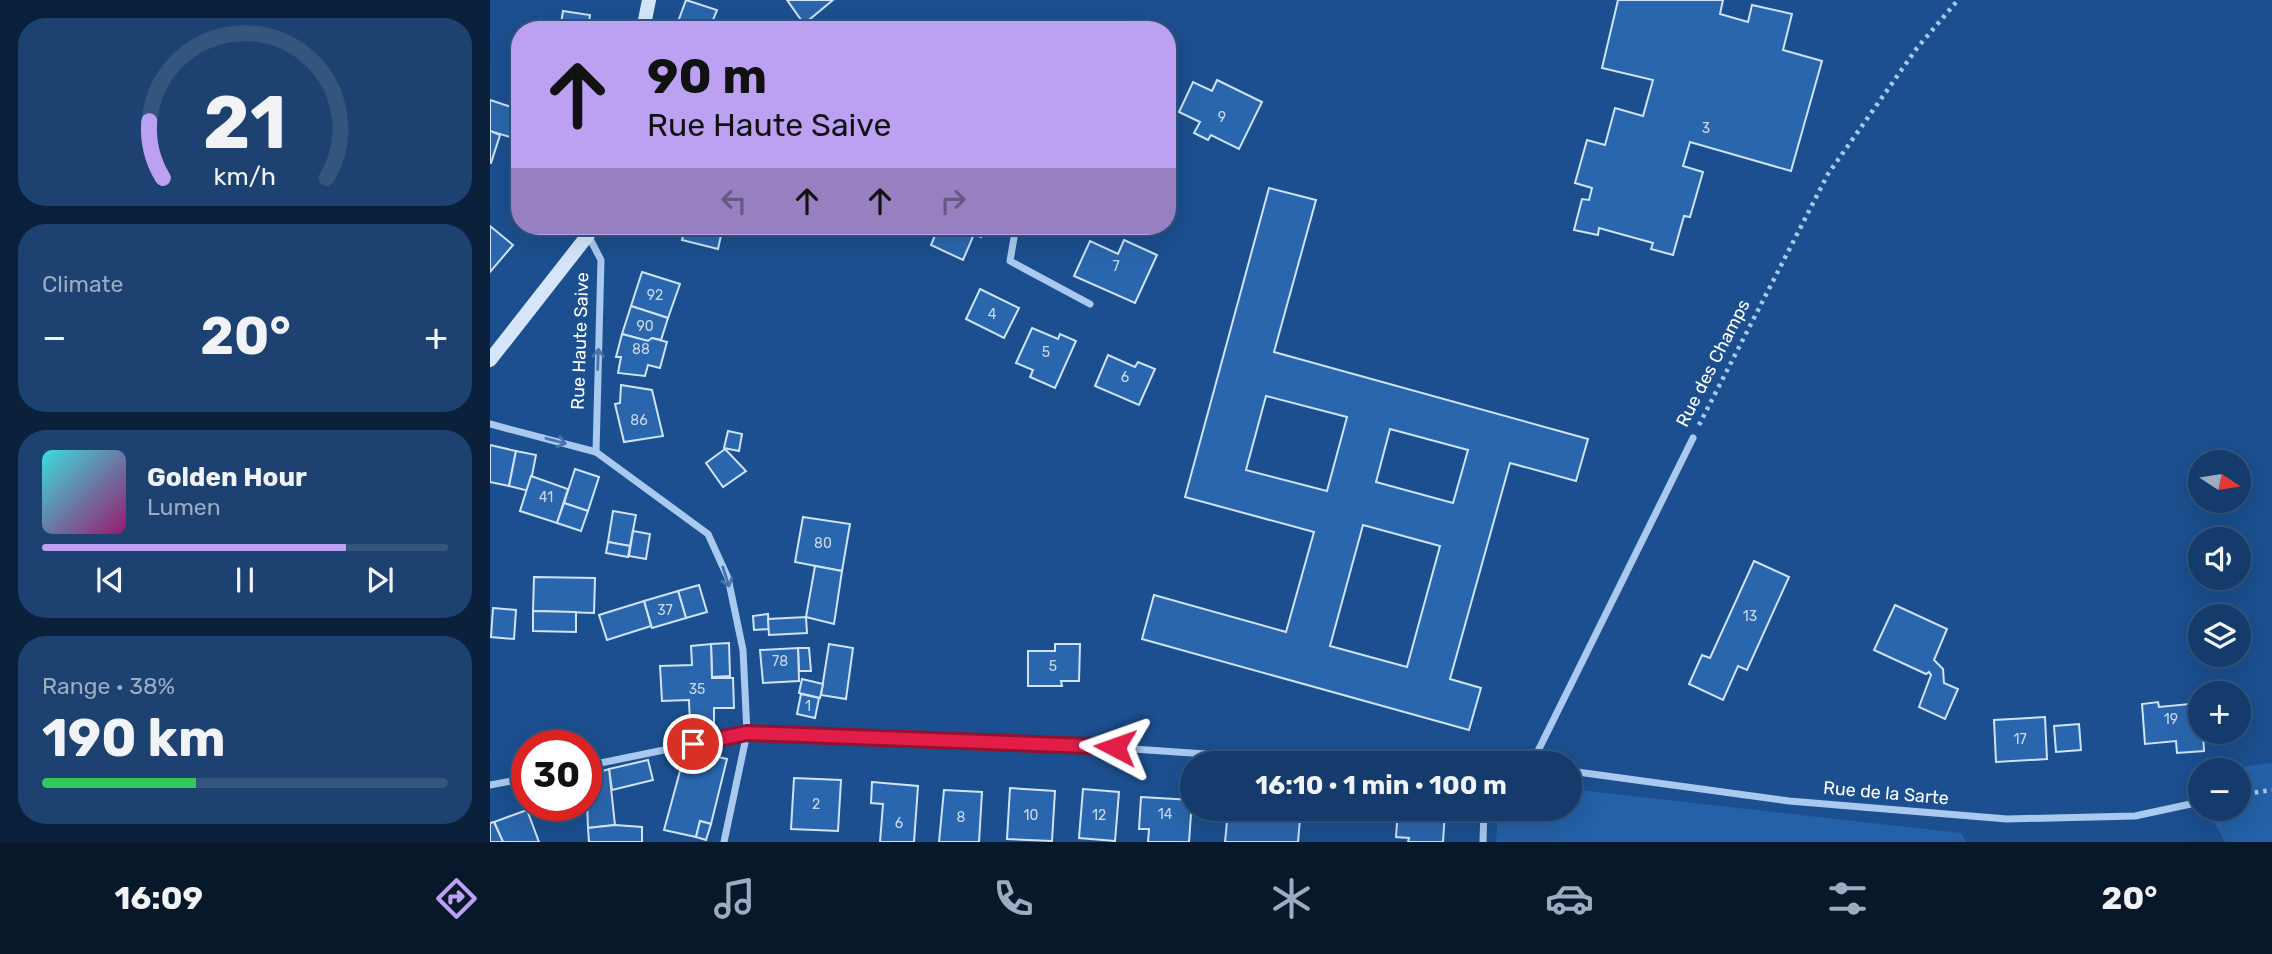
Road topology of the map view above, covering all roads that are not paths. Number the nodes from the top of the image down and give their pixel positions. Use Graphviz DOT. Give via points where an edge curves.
graph roads {
  1 [pos="649,0"];
  2 [pos="645,21"];
  3 [pos="586,235"];
  4 [pos="592,235"];
  5 [pos="1014,235"];
  6 [pos="1090,304"];
  7 [pos="490,360"];
  8 [pos="490,424"];
  9 [pos="1692,438"];
  10 [pos="596,452"];
  11 [pos="747,733"];
  12 [pos="1538,751"];
  13 [pos="1180,752"];
  14 [pos="602,762"];
  15 [pos="1582,773"];
  16 [pos="511,781"];
  17 [pos="490,785"];
  18 [pos="2188,805"];
  19 [pos="1483,821"];
  20 [pos="724,842"];
  21 [pos="1483,842"];
  1 -- 2 [label="street"];
  3 -- 7 [label="street, Rue Haute Saive"];
  10 -- 4 [label="street, Rue Haute Saive, one-way" via="601,260"];
  5 -- 6 [label="street" via="1010,261"];
  8 -- 10 [label="street, one-way"];
  9 -- 12 [label="street, Rue des Champs"];
  10 -- 11 [label="street, one-way" via="708,534 728,578 743,650"];
  11 -- 13 [label="street"];
  11 -- 14 [label="street"];
  11 -- 20 [label="street"];
  15 -- 18 [label="street, Rue de la Sarte" via="1789,801 2007,818 2135,816"];
  16 -- 17 [label="street"];
  19 -- 21 [label="street"];
}
